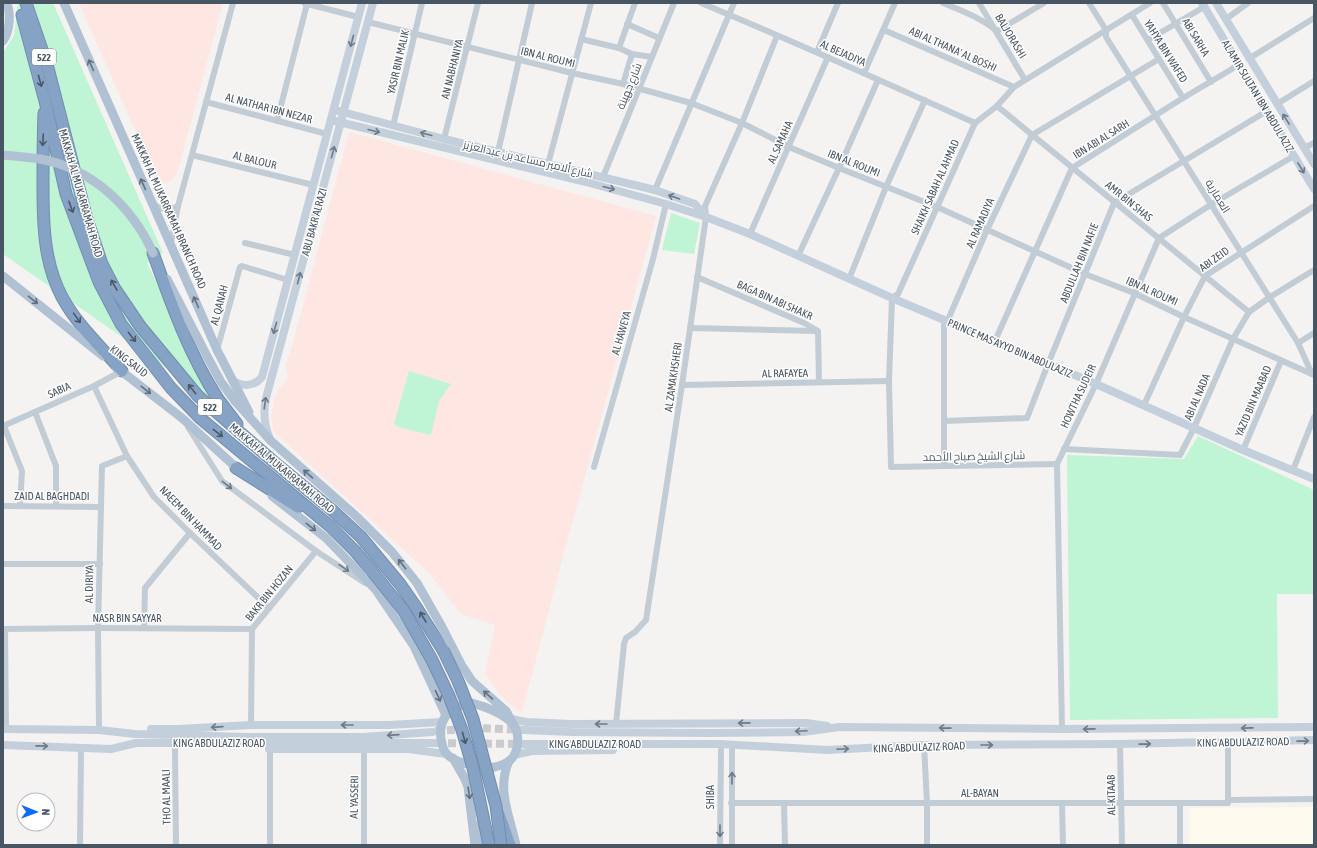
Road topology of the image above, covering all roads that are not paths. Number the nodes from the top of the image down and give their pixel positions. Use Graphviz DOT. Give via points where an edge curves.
graph roads {
  1 [pos="7,3"];
  2 [pos="18,3"];
  3 [pos="26,3"];
  4 [pos="34,3"];
  5 [pos="64,3"];
  6 [pos="233,3"];
  7 [pos="305,3"];
  8 [pos="362,3"];
  9 [pos="373,3"];
  10 [pos="422,3"];
  11 [pos="478,3"];
  12 [pos="532,3"];
  13 [pos="591,3"];
  14 [pos="635,3"];
  15 [pos="701,3"];
  16 [pos="734,3"];
  17 [pos="830,3"];
  18 [pos="895,3"];
  19 [pos="943,3"];
  20 [pos="979,3"];
  21 [pos="1044,3"];
  22 [pos="1089,3"];
  23 [pos="1148,3"];
  24 [pos="1163,3"];
  25 [pos="1216,3"];
  26 [pos="1248,3"];
  27 [pos="672,4"];
  28 [pos="837,4"];
  29 [pos="1036,5"];
  30 [pos="1203,5"];
  31 [pos="729,14"];
  32 [pos="1132,15"];
  33 [pos="358,17"];
  34 [pos="1314,18"];
  35 [pos="1226,19"];
  36 [pos="368,22"];
  37 [pos="627,24"];
  38 [pos="1176,24"];
  39 [pos="884,30"];
  40 [pos="1106,30"];
  41 [pos="997,31"];
  42 [pos="415,34"];
  43 [pos="777,36"];
  44 [pos="659,38"];
  45 [pos="581,39"];
  46 [pos="1148,40"];
  47 [pos="3,41"];
  48 [pos="468,48"];
  49 [pos="619,48"];
  50 [pos="817,52"];
  51 [pos="632,54"];
  52 [pos="652,57"];
  53 [pos="828,57"];
  54 [pos="1250,58"];
  55 [pos="1159,59"];
  56 [pos="519,60"];
  57 [pos="1238,63"];
  58 [pos="572,73"];
  59 [pos="864,73"];
  60 [pos="1131,77"];
  61 [pos="878,80"];
  62 [pos="1025,80"];
  63 [pos="1314,81"];
  64 [pos="1211,82"];
  65 [pos="623,84"];
  66 [pos="1014,87"];
  67 [pos="639,88"];
  68 [pos="1183,98"];
  69 [pos="925,100"];
  70 [pos="45,101"];
  71 [pos="206,102"];
  72 [pos="691,103"];
  73 [pos="1277,104"];
  74 [pos="997,106"];
  75 [pos="334,109"];
  76 [pos="1267,111"];
  77 [pos="59,112"];
  78 [pos="344,112"];
  79 [pos="1156,116"];
  80 [pos="331,120"];
  81 [pos="277,121"];
  82 [pos="341,123"];
  83 [pos="742,123"];
  84 [pos="975,123"];
  85 [pos="393,126"];
  86 [pos="327,134"];
  87 [pos="1032,134"];
  88 [pos="444,139"];
  89 [pos="1314,143"];
  90 [pos="789,147"];
  91 [pos="1304,148"];
  92 [pos="498,152"];
  93 [pos="3,155"];
  94 [pos="192,155"];
  95 [pos="1294,156"];
  96 [pos="1185,161"];
  97 [pos="548,164"];
  98 [pos="1314,164"];
  99 [pos="566,168"];
  100 [pos="839,168"];
  101 [pos="1072,168"];
  102 [pos="603,177"];
  103 [pos="565,178"];
  104 [pos="313,185"];
  105 [pos="886,186"];
  106 [pos="1314,189"];
  107 [pos="655,190"];
  108 [pos="151,201"];
  109 [pos="1114,203"];
  110 [pos="666,204"];
  111 [pos="1212,204"];
  112 [pos="178,206"];
  113 [pos="1314,206"];
  114 [pos="937,207"];
  115 [pos="706,217"];
  116 [pos="987,230"];
  117 [pos="750,234"];
  118 [pos="1159,238"];
  119 [pos="245,242"];
  120 [pos="171,245"];
  121 [pos="1035,252"];
  122 [pos="1240,252"];
  123 [pos="153,253"];
  124 [pos="294,255"];
  125 [pos="798,256"];
  126 [pos="1314,270"];
  127 [pos="1085,274"];
  128 [pos="3,276"];
  129 [pos="1205,276"];
  130 [pos="698,277"];
  131 [pos="849,279"];
  132 [pos="288,280"];
  133 [pos="1134,293"];
  134 [pos="1270,297"];
  135 [pos="892,298"];
  136 [pos="1249,312"];
  137 [pos="1184,317"];
  138 [pos="947,322"];
  139 [pos="690,328"];
  140 [pos="818,331"];
  141 [pos="1314,333"];
  142 [pos="1233,339"];
  143 [pos="995,341"];
  144 [pos="1298,343"];
  145 [pos="217,350"];
  146 [pos="1281,360"];
  147 [pos="1048,364"];
  148 [pos="122,371"];
  149 [pos="1313,374"];
  150 [pos="232,380"];
  151 [pos="889,381"];
  152 [pos="819,382"];
  153 [pos="1096,384"];
  154 [pos="682,385"];
  155 [pos="94,386"];
  156 [pos="1144,405"];
  157 [pos="35,412"];
  158 [pos="1314,417"];
  159 [pos="182,418"];
  160 [pos="944,421"];
  161 [pos="256,425"];
  162 [pos="3,426"];
  163 [pos="1194,428"];
  164 [pos="249,440"];
  165 [pos="271,441"];
  166 [pos="1064,449"];
  167 [pos="1243,450"];
  168 [pos="127,456"];
  169 [pos="1057,464"];
  170 [pos="944,466"];
  171 [pos="594,467"];
  172 [pos="236,468"];
  173 [pos="1293,470"];
  174 [pos="1314,479"];
  175 [pos="3,506"];
  176 [pos="20,506"];
  177 [pos="56,506"];
  178 [pos="101,507"];
  179 [pos="331,527"];
  180 [pos="190,533"];
  181 [pos="316,551"];
  182 [pos="3,564"];
  183 [pos="100,564"];
  184 [pos="376,590"];
  185 [pos="269,608"];
  186 [pos="442,627"];
  187 [pos="98,628"];
  188 [pos="144,628"];
  189 [pos="4,629"];
  190 [pos="252,629"];
  191 [pos="422,664"];
  192 [pos="444,719"];
  193 [pos="510,720"];
  194 [pos="616,724"];
  195 [pos="251,725"];
  196 [pos="839,727"];
  197 [pos="1314,727"];
  198 [pos="4,729"];
  199 [pos="1062,729"];
  200 [pos="99,730"];
  201 [pos="524,730"];
  202 [pos="109,731"];
  203 [pos="432,732"];
  204 [pos="1314,740"];
  205 [pos="1228,742"];
  206 [pos="435,743"];
  207 [pos="524,744"];
  208 [pos="1120,744"];
  209 [pos="3,745"];
  210 [pos="924,745"];
  211 [pos="81,748"];
  212 [pos="111,748"];
  213 [pos="175,748"];
  214 [pos="270,749"];
  215 [pos="364,750"];
  216 [pos="721,750"];
  217 [pos="732,750"];
  218 [pos="827,750"];
  219 [pos="450,756"];
  220 [pos="512,758"];
  221 [pos="1314,799"];
  222 [pos="1228,801"];
  223 [pos="480,802"];
  224 [pos="732,803"];
  225 [pos="784,803"];
  226 [pos="927,803"];
  227 [pos="1062,803"];
  228 [pos="1122,803"];
  229 [pos="1180,803"];
  230 [pos="496,806"];
  231 [pos="80,845"];
  232 [pos="176,845"];
  233 [pos="270,845"];
  234 [pos="364,845"];
  235 [pos="475,845"];
  236 [pos="482,845"];
  237 [pos="489,845"];
  238 [pos="501,845"];
  239 [pos="510,845"];
  240 [pos="516,845"];
  241 [pos="720,845"];
  242 [pos="732,845"];
  243 [pos="785,845"];
  244 [pos="927,845"];
  245 [pos="1063,845"];
  246 [pos="1122,845"];
  247 [pos="1180,845"];
  1 -- 47 [label="main road" via="10,22"];
  2 -- 70 [label="highway, MAKKAH AL MUKARRAMAH ROAD / 522, one-way"];
  3 -- 77 [label="highway, MAKKAH AL MUKARRAMAH ROAD / 522" via="47,64"];
  4 -- 77 [label="highway"];
  108 -- 5 [label="main road, MAKKAH AL MUKARRAMAH BRANCH ROAD, one-way"];
  6 -- 71 [label="street"];
  7 -- 33 [label="street"];
  7 -- 81 [label="street"];
  8 -- 33 [label="main road, ABU BAKR ALRAZI"];
  9 -- 36 [label="main road, ABU BAKR ALRAZI"];
  10 -- 42 [label="street, YASIR BIN MALIK"];
  11 -- 48 [label="street, AN NABHANIYA"];
  12 -- 56 [label="street"];
  13 -- 45 [label="street"];
  14 -- 37 [label="street"];
  15 -- 31 [label="street, AL BEJADIYA"];
  16 -- 31 [label="street"];
  17 -- 28 [label="street"];
  18 -- 39 [label="street"];
  19 -- 41 [label="street" via="974,15"];
  20 -- 41 [label="street, BALJORASHI"];
  21 -- 29 [label="street"];
  22 -- 40 [label="street, العمارية"];
  23 -- 32 [label="street, SHAIKH SABAH AL AHMAD"];
  24 -- 38 [label="street, ABI SARHA"];
  25 -- 35 [label="main road, AL AMIR SULTAN IBN ABDUL AZIZ"];
  26 -- 35 [label="street"];
  27 -- 44 [label="street, شارع جهينة"];
  28 -- 50 [label="street"];
  29 -- 41 [label="street"];
  30 -- 38 [label="street"];
  30 -- 57 [label="main road, AL AMIR SULTAN IBN ABDUL AZIZ"];
  31 -- 43 [label="street, AL BEJADIYA"];
  31 -- 72 [label="street"];
  32 -- 40 [label="street, SHAIKH SABAH AL AHMAD"];
  32 -- 46 [label="street, YAHYA BIN WAFED"];
  33 -- 75 [label="main road, ABU BAKR ALRAZI, one-way"];
  34 -- 54 [label="street"];
  35 -- 54 [label="main road, AL AMIR SULTAN IBN ABDUL AZIZ"];
  36 -- 42 [label="street, IBN AL ROUMI"];
  36 -- 78 [label="main road, ABU BAKR ALRAZI"];
  37 -- 44 [label="street"];
  37 -- 49 [label="street"];
  38 -- 46 [label="street"];
  38 -- 64 [label="street, ABI SARHA"];
  39 -- 59 [label="street"];
  39 -- 66 [label="street, ABI AL THANA' AL BOSHI"];
  40 -- 60 [label="street, العمارية" via="1106,37"];
  40 -- 62 [label="street, SHAIKH SABAH AL AHMAD"];
  41 -- 62 [label="street, BALJORASHI"];
  42 -- 48 [label="street, IBN AL ROUMI"];
  42 -- 85 [label="street, YASIR BIN MALIK"];
  43 -- 50 [label="street, AL BEJADIYA"];
  43 -- 83 [label="street, AL ZAMAKHSHERI"];
  44 -- 52 [label="street, شارع جهينة"];
  45 -- 49 [label="street"];
  45 -- 58 [label="street"];
  46 -- 55 [label="street, YAHYA BIN WAFED"];
  48 -- 56 [label="street, IBN AL ROUMI"];
  48 -- 88 [label="street, AN NABHANIYA"];
  49 -- 51 [label="street"];
  50 -- 53 [label="street, AL BEJADIYA"];
  51 -- 52 [label="street"];
  51 -- 65 [label="street"];
  52 -- 67 [label="street, شارع جهينة"];
  53 -- 59 [label="street, AL BEJADIYA"];
  53 -- 90 [label="street, AL SAMAHA"];
  54 -- 73 [label="main road, AL AMIR SULTAN IBN ABDUL AZIZ"];
  55 -- 60 [label="street"];
  55 -- 68 [label="street, YAHYA BIN WAFED"];
  56 -- 58 [label="street, IBN AL ROUMI"];
  56 -- 92 [label="street"];
  57 -- 64 [label="street, IBN ABI AL SARH"];
  57 -- 76 [label="main road, AL AMIR SULTAN IBN ABDUL AZIZ"];
  58 -- 65 [label="street, IBN AL ROUMI"];
  58 -- 97 [label="street"];
  59 -- 61 [label="street, AL BEJADIYA"];
  60 -- 79 [label="street, العمارية"];
  60 -- 87 [label="street"];
  61 -- 69 [label="street, AL BEJADIYA"];
  61 -- 100 [label="street"];
  62 -- 66 [label="street, SHAIKH SABAH AL AHMAD"];
  63 -- 73 [label="street"];
  64 -- 68 [label="street, IBN ABI AL SARH"];
  65 -- 67 [label="street, IBN AL ROUMI"];
  66 -- 74 [label="street, SHAIKH SABAH AL AHMAD"];
  67 -- 72 [label="street, IBN AL ROUMI"];
  67 -- 102 [label="street, شارع جهينة"];
  68 -- 79 [label="street, IBN ABI AL SARH"];
  69 -- 84 [label="street, AL BEJADIYA"];
  69 -- 105 [label="street"];
  70 -- 148 [label="highway, one-way" via="42,148 43,210 45,243 50,267 62,297 82,326"];
  70 -- 179 [label="highway, MAKKAH AL MUKARRAMAH ROAD / 522, one-way" via="66,194 98,282 121,324 172,388 200,418"];
  71 -- 81 [label="street, AL NATHAR IBN NEZAR"];
  71 -- 94 [label="street"];
  72 -- 83 [label="street, IBN AL ROUMI"];
  72 -- 107 [label="street"];
  91 -- 73 [label="main road, AL AMIR SULTAN IBN ABDUL AZIZ, one-way"];
  74 -- 84 [label="street, SHAIKH SABAH AL AHMAD"];
  74 -- 87 [label="street, AMR BIN SHAS"];
  75 -- 78 [label="main road, شارع ألامير مساعد بن عبدالعزيز"];
  75 -- 80 [label="main road, ABU BAKR ALRAZI"];
  76 -- 95 [label="main road, AL AMIR SULTAN IBN ABDUL AZIZ"];
  76 -- 96 [label="street"];
  164 -- 77 [label="highway, MAKKAH AL MUKARRAMAH ROAD / 522, one-way" via="198,396 140,326 115,288 102,264 89,226"];
  78 -- 82 [label="main road, ABU BAKR ALRAZI"];
  78 -- 85 [label="main road, شارع ألامير مساعد بن عبدالعزيز"];
  79 -- 96 [label="street, العمارية"];
  79 -- 101 [label="street, IBN ABI AL SARH"];
  80 -- 82 [label="main road"];
  80 -- 86 [label="main road, ABU BAKR ALRAZI"];
  81 -- 86 [label="street, AL NATHAR IBN NEZAR"];
  82 -- 103 [label="main road, PRINCE MAS'AYYD BIN ABDULAZIZ, one-way"];
  165 -- 82 [label="main road, ABU BAKR ALRAZI, one-way" via="264,417 266,398"];
  83 -- 90 [label="street, IBN AL ROUMI"];
  83 -- 115 [label="street, AL ZAMAKHSHERI" via="705,206"];
  84 -- 114 [label="street, SHAIKH SABAH AL AHMAD"];
  88 -- 85 [label="main road, شارع ألامير مساعد بن عبدالعزيز, one-way"];
  86 -- 104 [label="main road, ABU BAKR ALRAZI"];
  87 -- 101 [label="street, AMR BIN SHAS"];
  87 -- 116 [label="street, AL RAMADIYA"];
  88 -- 92 [label="main road, شارع ألامير مساعد بن عبدالعزيز"];
  89 -- 91 [label="street"];
  90 -- 100 [label="street, IBN AL ROUMI"];
  90 -- 117 [label="street, AL SAMAHA"];
  91 -- 98 [label="main road, AL AMIR SULTAN IBN ABDUL AZIZ"];
  92 -- 97 [label="main road, شارع ألامير مساعد بن عبدالعزيز"];
  93 -- 123 [label="main road, bridge" via="41,159 86,175 105,189 132,216"];
  94 -- 104 [label="street, AL BALOUR"];
  94 -- 112 [label="street"];
  95 -- 106 [label="main road, AL AMIR SULTAN IBN ABDUL AZIZ, one-way"];
  95 -- 111 [label="street"];
  96 -- 109 [label="street"];
  96 -- 111 [label="street, العمارية"];
  97 -- 99 [label="main road, شارع ألامير مساعد بن عبدالعزيز"];
  99 -- 102 [label="main road, شارع ألامير مساعد بن عبدالعزيز"];
  99 -- 103 [label="main road" via="568,173"];
  100 -- 105 [label="street, IBN AL ROUMI"];
  100 -- 125 [label="street"];
  101 -- 109 [label="street, AMR BIN SHAS"];
  101 -- 121 [label="street, IBN ABI AL SARH"];
  102 -- 107 [label="main road, شارع ألامير مساعد بن عبدالعزيز"];
  103 -- 110 [label="main road, PRINCE MAS'AYYD BIN ABDULAZIZ, one-way"];
  104 -- 124 [label="main road, ABU BAKR ALRAZI"];
  105 -- 114 [label="street, IBN AL ROUMI"];
  105 -- 131 [label="street"];
  115 -- 107 [label="main road, شارع ألامير مساعد بن عبدالعزيز, one-way" via="695,204"];
  108 -- 112 [label="street" via="163,209"];
  108 -- 120 [label="main road, MAKKAH AL MUKARRAMAH BRANCH ROAD"];
  109 -- 118 [label="street, AMR BIN SHAS"];
  109 -- 127 [label="street, ABDULLAH BIN NAFIE"];
  110 -- 115 [label="main road, PRINCE MAS'AYYD BIN ABDULAZIZ"];
  110 -- 171 [label="street, AL HAWEYA"];
  111 -- 118 [label="street"];
  111 -- 122 [label="street, العمارية"];
  112 -- 120 [label="street"];
  113 -- 122 [label="street, ABI ZEID"];
  114 -- 116 [label="street, IBN AL ROUMI"];
  114 -- 135 [label="street, SHAIKH SABAH AL AHMAD" via="898,294"];
  115 -- 117 [label="main road, PRINCE MAS'AYYD BIN ABDULAZIZ"];
  115 -- 130 [label="street, AL ZAMAKHSHERI"];
  116 -- 121 [label="street, IBN AL ROUMI"];
  116 -- 138 [label="street, AL RAMADIYA"];
  117 -- 125 [label="main road, PRINCE MAS'AYYD BIN ABDULAZIZ"];
  118 -- 129 [label="street, AMR BIN SHAS"];
  118 -- 133 [label="street, HOWTHA SUDEIR"];
  119 -- 124 [label="street"];
  145 -- 120 [label="main road, MAKKAH AL MUKARRAMAH BRANCH ROAD, one-way"];
  121 -- 127 [label="street, IBN AL ROUMI"];
  121 -- 143 [label="street, IBN ABI AL SARH"];
  122 -- 129 [label="street, ABI ZEID"];
  122 -- 134 [label="street, العمارية"];
  123 -- 161 [label="main road" via="221,382"];
  123 -- 164 [label="highway" via="175,314 198,362 218,399"];
  124 -- 132 [label="main road, ABU BAKR ALRAZI"];
  125 -- 131 [label="main road, PRINCE MAS'AYYD BIN ABDULAZIZ"];
  126 -- 134 [label="street, ABI AL NADA"];
  127 -- 133 [label="street, IBN AL ROUMI"];
  127 -- 147 [label="street, ABDULLAH BIN NAFIE"];
  128 -- 148 [label="main road, KING SAUD, one-way"];
  129 -- 136 [label="street, AMR BIN SHAS"];
  129 -- 137 [label="street, ABI ZEID"];
  130 -- 139 [label="street, AL ZAMAKHSHERI"];
  130 -- 140 [label="street, BAGA BIN ABI SHAKR" via="804,322"];
  131 -- 135 [label="main road, PRINCE MAS'AYYD BIN ABDULAZIZ"];
  132 -- 145 [label="street, AL QANAH" via="240,267"];
  132 -- 150 [label="main road, ABU BAKR ALRAZI, one-way" via="262,377 249,385 238,384"];
  133 -- 137 [label="street, IBN AL ROUMI"];
  133 -- 153 [label="street, HOWTHA SUDEIR"];
  134 -- 136 [label="street, ABI AL NADA"];
  134 -- 144 [label="street, العمارية"];
  135 -- 138 [label="main road, PRINCE MAS'AYYD BIN ABDULAZIZ"];
  135 -- 151 [label="street"];
  136 -- 142 [label="street, ABI AL NADA"];
  137 -- 142 [label="street, IBN AL ROUMI"];
  137 -- 156 [label="street, ABI ZEID"];
  138 -- 143 [label="main road, PRINCE MAS'AYYD BIN ABDULAZIZ"];
  138 -- 160 [label="street, AL RAMADIYA" via="944,325"];
  139 -- 140 [label="street"];
  139 -- 154 [label="street, AL ZAMAKHSHERI"];
  140 -- 152 [label="street, BAGA BIN ABI SHAKR"];
  141 -- 144 [label="street"];
  142 -- 146 [label="street, IBN AL ROUMI"];
  142 -- 163 [label="street, ABI AL NADA"];
  143 -- 147 [label="main road, PRINCE MAS'AYYD BIN ABDULAZIZ"];
  144 -- 149 [label="street, العمارية"];
  145 -- 150 [label="main road, MAKKAH AL MUKARRAMAH BRANCH ROAD"];
  146 -- 149 [label="street, IBN AL ROUMI"];
  146 -- 167 [label="street, YAZID BIN MAABAD"];
  147 -- 153 [label="main road, PRINCE MAS'AYYD BIN ABDULAZIZ"];
  147 -- 160 [label="street, ABDULLAH BIN NAFIE" via="1027,418"];
  148 -- 155 [label="street, SABIA"];
  148 -- 159 [label="main road, KING SAUD, one-way"];
  150 -- 161 [label="main road, MAKKAH AL MUKARRAMAH BRANCH ROAD"];
  151 -- 152 [label="street, AL RAFAYEA"];
  151 -- 170 [label="street, شارع الشيخ صباح الأحمد" via="891,467"];
  152 -- 154 [label="street, AL RAFAYEA"];
  153 -- 156 [label="main road, PRINCE MAS'AYYD BIN ABDULAZIZ"];
  153 -- 166 [label="street, HOWTHA SUDEIR"];
  154 -- 194 [label="street, AL ZAMAKHSHERI" via="646,620 626,638 624,644"];
  155 -- 157 [label="street, SABIA"];
  155 -- 168 [label="street, NAEEM BIN HAMMAD"];
  156 -- 163 [label="main road, PRINCE MAS'AYYD BIN ABDULAZIZ"];
  157 -- 162 [label="street, SABIA"];
  157 -- 177 [label="street" via="56,466"];
  158 -- 173 [label="street"];
  159 -- 172 [label="main road, KING SAUD"];
  159 -- 181 [label="street, one-way" via="222,481"];
  160 -- 170 [label="street, AL RAMADIYA"];
  161 -- 165 [label="main road"];
  162 -- 176 [label="street" via="22,471"];
  163 -- 166 [label="street, ABI AL NADA" via="1180,455"];
  163 -- 167 [label="main road, PRINCE MAS'AYYD BIN ABDULAZIZ"];
  230 -- 164 [label="highway, MAKKAH AL MUKARRAMAH ROAD / 522, one-way, bridge" via="473,719 458,681 443,650 416,607 361,537"];
  186 -- 165 [label="main road, one-way" via="417,583 392,552 357,517"];
  166 -- 169 [label="street, HOWTHA SUDEIR"];
  167 -- 173 [label="main road, PRINCE MAS'AYYD BIN ABDULAZIZ"];
  168 -- 178 [label="street, AL DIRIYA" via="102,466"];
  168 -- 180 [label="street, NAEEM BIN HAMMAD" via="154,497"];
  169 -- 170 [label="street, شارع الشيخ صباح الأحمد"];
  169 -- 199 [label="street, HOWTHA SUDEIR"];
  172 -- 179 [label="highway"];
  172 -- 184 [label="main road, one-way" via="326,538"];
  173 -- 174 [label="main road, PRINCE MAS'AYYD BIN ABDULAZIZ"];
  175 -- 176 [label="street, ZAID AL BAGHDADI"];
  176 -- 177 [label="street, ZAID AL BAGHDADI"];
  177 -- 178 [label="street, ZAID AL BAGHDADI"];
  178 -- 183 [label="street, AL DIRIYA"];
  179 -- 223 [label="highway, MAKKAH AL MUKARRAMAH ROAD, one-way, bridge" via="355,550 404,610 432,660 462,730"];
  180 -- 185 [label="street, NAEEM BIN HAMMAD"];
  180 -- 188 [label="street" via="145,588"];
  181 -- 184 [label="street, one-way"];
  181 -- 185 [label="street, BAKR BIN HOZAN"];
  182 -- 183 [label="street"];
  183 -- 187 [label="street, AL DIRIYA"];
  184 -- 191 [label="main road" via="414,646"];
  185 -- 190 [label="street, BAKR BIN HOZAN"];
  186 -- 191 [label="main road" via="451,671 445,676 436,677"];
  193 -- 186 [label="main road, one-way" via="506,711 472,681"];
  187 -- 188 [label="street, NASR BIN SAYYAR"];
  187 -- 189 [label="street, NASR BIN SAYYAR"];
  187 -- 200 [label="street, AL DIRIYA"];
  188 -- 190 [label="street, NASR BIN SAYYAR"];
  189 -- 198 [label="street"];
  190 -- 195 [label="street, BAKR BIN HOZAN"];
  191 -- 192 [label="main road, one-way"];
  192 -- 193 [label="main road" via="455,707 472,703"];
  192 -- 195 [label="main road, one-way" via="389,725"];
  192 -- 219 [label="main road" via="440,733 442,744"];
  194 -- 193 [label="main road, one-way"];
  193 -- 220 [label="main road" via="517,732 517,747"];
  196 -- 194 [label="main road, one-way" via="806,723"];
  195 -- 202 [label="main road, one-way"];
  199 -- 196 [label="main road, KING ABDULAZIZ ROAD, one-way"];
  196 -- 201 [label="main road, KING ABDULAZIZ ROAD, one-way" via="803,732"];
  197 -- 199 [label="main road, KING ABDULAZIZ ROAD, one-way"];
  198 -- 200 [label="main road, KING ABDULAZIZ ROAD"];
  200 -- 202 [label="main road, KING ABDULAZIZ ROAD"];
  203 -- 202 [label="main road, KING ABDULAZIZ ROAD, one-way" via="363,737 248,737"];
  205 -- 204 [label="main road, KING ABDULAZIZ ROAD, one-way"];
  208 -- 205 [label="main road, KING ABDULAZIZ ROAD, one-way"];
  205 -- 222 [label="street"];
  206 -- 212 [label="main road, KING ABDULAZIZ ROAD" via="136,743"];
  207 -- 218 [label="main road, KING ABDULAZIZ ROAD" via="720,744"];
  210 -- 208 [label="main road, KING ABDULAZIZ ROAD, one-way"];
  208 -- 228 [label="street, AL-KITAAB"];
  209 -- 211 [label="main road, KING ABDULAZIZ ROAD, one-way"];
  218 -- 210 [label="main road, KING ABDULAZIZ ROAD, one-way"];
  210 -- 226 [label="street"];
  211 -- 212 [label="main road, KING ABDULAZIZ ROAD"];
  211 -- 231 [label="street"];
  212 -- 213 [label="main road"];
  213 -- 214 [label="main road"];
  213 -- 232 [label="street, THO AL MAALI"];
  214 -- 215 [label="main road"];
  214 -- 233 [label="street"];
  215 -- 219 [label="main road" via="408,749"];
  215 -- 234 [label="street, AL YASSERI"];
  216 -- 217 [label="main road"];
  216 -- 220 [label="main road" via="532,751"];
  216 -- 241 [label="street, SHIBA, one-way"];
  217 -- 218 [label="main road"];
  224 -- 217 [label="street, SHIBA, one-way"];
  219 -- 220 [label="main road" via="483,768 494,767"];
  219 -- 235 [label="main road, one-way" via="468,787"];
  220 -- 240 [label="main road" via="503,778 503,789"];
  221 -- 222 [label="street, AL-BAYAN"];
  222 -- 229 [label="street, AL-BAYAN"];
  223 -- 236 [label="main road, bridge"];
  223 -- 237 [label="highway, MAKKAH AL MUKARRAMAH ROAD, bridge"];
  224 -- 225 [label="street, AL-BAYAN"];
  224 -- 242 [label="street, SHIBA"];
  225 -- 226 [label="street, AL-BAYAN"];
  225 -- 243 [label="street"];
  226 -- 227 [label="street, AL-BAYAN"];
  226 -- 244 [label="street"];
  227 -- 228 [label="street, AL-BAYAN"];
  227 -- 245 [label="street"];
  228 -- 229 [label="street, AL-BAYAN"];
  228 -- 246 [label="street, AL-KITAAB"];
  229 -- 247 [label="street"];
  230 -- 238 [label="highway, MAKKAH AL MUKARRAMAH ROAD, bridge"];
  230 -- 239 [label="highway, bridge"];
}
